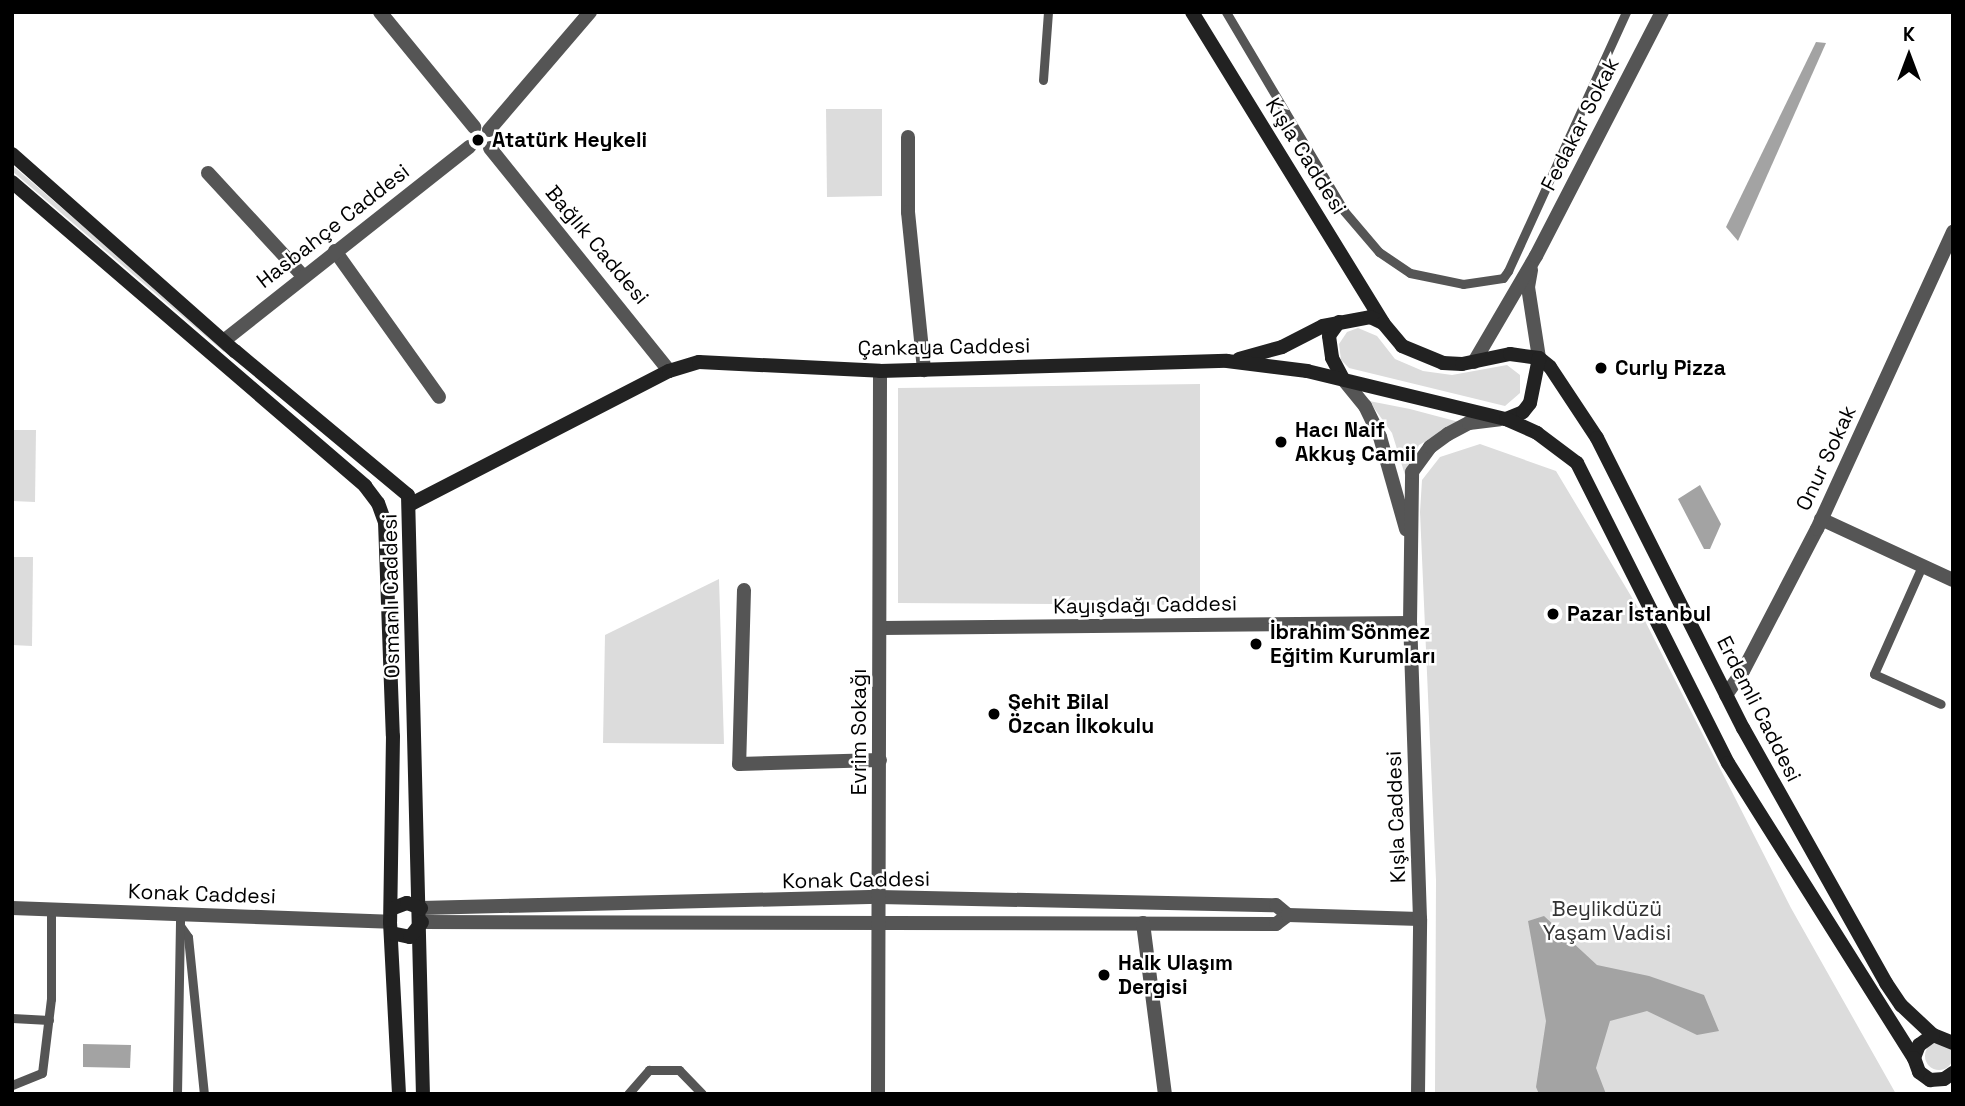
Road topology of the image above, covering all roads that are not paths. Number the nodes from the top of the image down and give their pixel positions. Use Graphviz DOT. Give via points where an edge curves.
graph roads {
  1 [pos="380,12"];
  2 [pos="590,12"];
  3 [pos="1048,12"];
  4 [pos="1192,12"];
  5 [pos="1226,12"];
  6 [pos="1626,12"];
  7 [pos="1662,12"];
  8 [pos="1043,80"];
  9 [pos="474,127"];
  10 [pos="489,130"];
  11 [pos="908,137"];
  12 [pos="468,147"];
  13 [pos="490,149"];
  14 [pos="12,153"];
  15 [pos="208,173"];
  16 [pos="12,182"];
  17 [pos="1953,232"];
  18 [pos="335,251"];
  19 [pos="1536,256"];
  20 [pos="302,275"];
  21 [pos="1339,322"];
  22 [pos="1383,323"];
  23 [pos="226,339"];
  24 [pos="1539,358"];
  25 [pos="1227,361"];
  26 [pos="1474,362"];
  27 [pos="669,370"];
  28 [pos="924,370"];
  29 [pos="880,371"];
  30 [pos="1343,379"];
  31 [pos="439,397"];
  32 [pos="1506,419"];
  33 [pos="398,487"];
  34 [pos="410,508"];
  35 [pos="380,509"];
  36 [pos="1821,519"];
  37 [pos="1410,540"];
  38 [pos="1922,566"];
  39 [pos="1953,580"];
  40 [pos="744,590"];
  41 [pos="1410,623"];
  42 [pos="881,628"];
  43 [pos="1726,695"];
  44 [pos="1941,704"];
  45 [pos="880,760"];
  46 [pos="880,897"];
  47 [pos="12,908"];
  48 [pos="51,909"];
  49 [pos="421,915"];
  50 [pos="1288,915"];
  51 [pos="180,919"];
  52 [pos="1420,919"];
  53 [pos="391,921"];
  54 [pos="880,922"];
  55 [pos="1143,923"];
  56 [pos="12,1018"];
  57 [pos="49,1020"];
  58 [pos="1946,1037"];
  59 [pos="1914,1058"];
  60 [pos="1953,1073"];
  61 [pos="1927,1078"];
  62 [pos="12,1086"];
  63 [pos="177,1094"];
  64 [pos="204,1094"];
  65 [pos="399,1094"];
  66 [pos="423,1094"];
  67 [pos="628,1094"];
  68 [pos="702,1094"];
  69 [pos="878,1094"];
  70 [pos="1166,1094"];
  71 [pos="1418,1094"];
  72 [pos="1929,1094"];
  1 -- 9 [label="street"];
  2 -- 10 [label="street"];
  3 -- 8 [label="lane"];
  4 -- 22 [label="main road, Kışla Caddesi"];
  5 -- 6 [label="lane" via="1337,199 1379,252 1410,273 1463,284 1503,278 1508,271"];
  7 -- 19 [label="street, Fedakar Sokak"];
  9 -- 10 [label="street"];
  9 -- 12 [label="street" via="466,138"];
  10 -- 13 [label="street" via="493,137"];
  11 -- 28 [label="street" via="908,212"];
  12 -- 13 [label="street" via="479,153"];
  12 -- 18 [label="street, Hasbahçe Caddesi"];
  13 -- 27 [label="street, Bağlık Caddesi"];
  14 -- 33 [label="main road, Osmanlı Caddesi" via="234,351"];
  15 -- 20 [label="street"];
  16 -- 35 [label="main road, Osmanlı Caddesi" via="365,486"];
  17 -- 36 [label="street, Onur Sokak"];
  18 -- 20 [label="street, Hasbahçe Caddesi"];
  18 -- 31 [label="street"];
  19 -- 24 [label="street" via="1528,287"];
  19 -- 26 [label="street"];
  20 -- 23 [label="street, Hasbahçe Caddesi"];
  21 -- 22 [label="main road" via="1370,317"];
  21 -- 25 [label="main road" via="1264,354"];
  21 -- 30 [label="main road" via="1329,336 1332,358"];
  22 -- 26 [label="main road, Kışla Caddesi" via="1402,346 1425,358 1443,363"];
  24 -- 26 [label="main road, Kışla Caddesi" via="1510,354"];
  24 -- 32 [label="main road" via="1530,403 1523,412"];
  24 -- 43 [label="main road, Erdemli Caddesi" via="1550,367 1597,438"];
  25 -- 28 [label="main road, Çankaya Caddesi"];
  25 -- 30 [label="main road, Çankaya Caddesi"];
  27 -- 29 [label="main road, Çankaya Caddesi" via="699,362"];
  27 -- 34 [label="main road, Çankaya Caddesi"];
  28 -- 29 [label="main road, Çankaya Caddesi"];
  29 -- 42 [label="street, Evrim Sokağı"];
  30 -- 32 [label="main road, Çankaya Caddesi"];
  30 -- 37 [label="street" via="1365,406 1380,437"];
  32 -- 37 [label="street" via="1466,425 1422,457 1412,472"];
  32 -- 59 [label="main road" via="1538,433 1577,463 1728,763"];
  33 -- 34 [label="main road, Osmanlı Caddesi"];
  33 -- 35 [label="main road" via="386,490"];
  34 -- 35 [label="main road" via="401,518"];
  34 -- 49 [label="main road, Osmanlı Caddesi"];
  35 -- 53 [label="main road, Osmanlı Caddesi" via="393,736"];
  36 -- 38 [label="street"];
  36 -- 43 [label="street, Onur Sokak" via="1743,671"];
  37 -- 41 [label="street, Kışla Caddesi"];
  38 -- 39 [label="street"];
  38 -- 44 [label="lane" via="1874,674"];
  40 -- 45 [label="street" via="739,764"];
  41 -- 42 [label="street, Kayışdağı Caddesi"];
  41 -- 52 [label="street, Kışla Caddesi"];
  42 -- 45 [label="street, Evrim Sokağı"];
  43 -- 58 [label="main road, Erdemli Caddesi" via="1886,983 1901,1004"];
  45 -- 46 [label="street, Evrim Sokağı"];
  46 -- 49 [label="street, Konak Caddesi"];
  46 -- 50 [label="street, Konak Caddesi" via="1276,905"];
  46 -- 54 [label="street, Evrim Sokağı"];
  47 -- 48 [label="street, Konak Caddesi"];
  48 -- 51 [label="street, Konak Caddesi"];
  48 -- 57 [label="lane"];
  49 -- 53 [label="main road" via="407,903"];
  49 -- 53 [label="main road" via="410,937"];
  49 -- 54 [label="street, Konak Caddesi"];
  49 -- 66 [label="main road, Osmanlı Caddesi"];
  50 -- 52 [label="street, Konak Caddesi"];
  50 -- 55 [label="street, Konak Caddesi" via="1276,924"];
  51 -- 53 [label="street, Konak Caddesi"];
  51 -- 63 [label="lane"];
  51 -- 64 [label="lane" via="188,937"];
  52 -- 71 [label="street, Kışla Caddesi"];
  53 -- 65 [label="main road, Osmanlı Caddesi"];
  54 -- 55 [label="street, Konak Caddesi"];
  54 -- 69 [label="street, Evrim Sokağı"];
  55 -- 70 [label="street"];
  56 -- 57 [label="lane"];
  57 -- 62 [label="lane" via="42,1073"];
  58 -- 59 [label="main road" via="1919,1045"];
  59 -- 61 [label="main road"];
  60 -- 61 [label="main road" via="1944,1079"];
  61 -- 72 [label="main road"];
  67 -- 68 [label="lane" via="649,1070 679,1070"];
}
